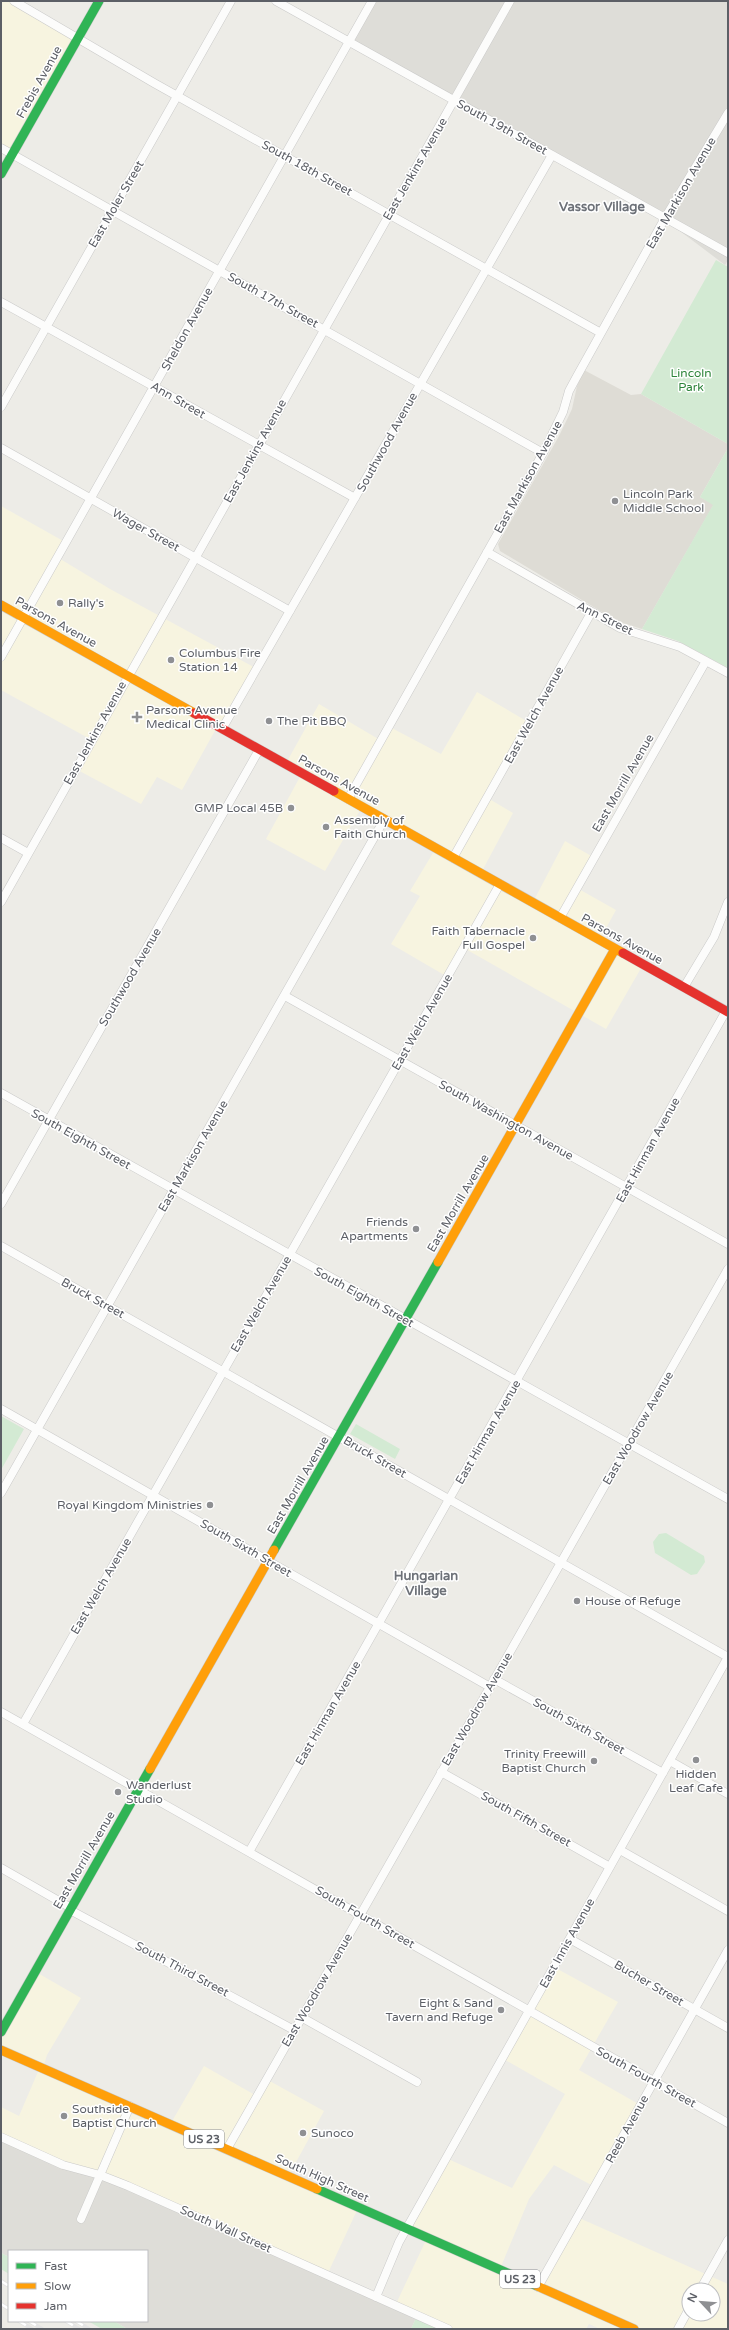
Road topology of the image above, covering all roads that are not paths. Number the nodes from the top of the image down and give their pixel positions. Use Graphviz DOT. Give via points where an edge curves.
graph roads {
  1 [pos="14,1"];
  2 [pos="99,1"];
  3 [pos="230,1"];
  4 [pos="276,1"];
  5 [pos="372,1"];
  6 [pos="510,1"];
  7 [pos="78,37"];
  8 [pos="349,42"];
  9 [pos="177,95"];
  10 [pos="454,100"];
  11 [pos="728,113"];
  12 [pos="1,148"];
  13 [pos="12,155"];
  14 [pos="552,155"];
  15 [pos="285,156"];
  16 [pos="1,174"];
  17 [pos="112,210"];
  18 [pos="390,214"];
  19 [pos="665,218"];
  20 [pos="728,253"];
  21 [pos="487,268"];
  22 [pos="220,270"];
  23 [pos="1,302"];
  24 [pos="46,327"];
  25 [pos="324,329"];
  26 [pos="602,333"];
  27 [pos="420,383"];
  28 [pos="155,386"];
  29 [pos="1,407"];
  30 [pos="259,445"];
  31 [pos="1,448"];
  32 [pos="543,453"];
  33 [pos="355,498"];
  34 [pos="90,500"];
  35 [pos="486,552"];
  36 [pos="195,558"];
  37 [pos="1,605"];
  38 [pos="290,611"];
  39 [pos="591,613"];
  40 [pos="23,617"];
  41 [pos="1,657"];
  42 [pos="706,661"];
  43 [pos="728,673"];
  44 [pos="127,676"];
  45 [pos="222,729"];
  46 [pos="259,750"];
  47 [pos="348,799"];
  48 [pos="384,820"];
  49 [pos="1,838"];
  50 [pos="28,853"];
  51 [pos="453,858"];
  52 [pos="500,884"];
  53 [pos="1,902"];
  54 [pos="728,902"];
  55 [pos="560,918"];
  56 [pos="615,949"];
  57 [pos="684,987"];
  58 [pos="287,992"];
  59 [pos="727,1012"];
  60 [pos="400,1060"];
  61 [pos="1,1093"];
  62 [pos="49,1120"];
  63 [pos="516,1125"];
  64 [pos="627,1187"];
  65 [pos="173,1190"];
  66 [pos="1,1204"];
  67 [pos="728,1244"];
  68 [pos="1,1246"];
  69 [pos="289,1255"];
  70 [pos="728,1269"];
  71 [pos="107,1306"];
  72 [pos="405,1320"];
  73 [pos="224,1371"];
  74 [pos="516,1383"];
  75 [pos="1,1409"];
  76 [pos="37,1429"];
  77 [pos="339,1437"];
  78 [pos="628,1444"];
  79 [pos="1,1493"];
  80 [pos="152,1495"];
  81 [pos="728,1499"];
  82 [pos="449,1500"];
  83 [pos="268,1561"];
  84 [pos="561,1563"];
  85 [pos="379,1623"];
  86 [pos="728,1657"];
  87 [pos="492,1683"];
  88 [pos="1,1712"];
  89 [pos="23,1724"];
  90 [pos="670,1761"];
  91 [pos="441,1772"];
  92 [pos="663,1773"];
  93 [pos="138,1789"];
  94 [pos="728,1794"];
  95 [pos="620,1850"];
  96 [pos="249,1852"];
  97 [pos="610,1867"];
  98 [pos="1,1868"];
  99 [pos="70,1909"];
  100 [pos="728,1911"];
  101 [pos="360,1914"];
  102 [pos="571,1936"];
  103 [pos="728,1950"];
  104 [pos="695,2009"];
  105 [pos="529,2011"];
  106 [pos="301,2017"];
  107 [pos="728,2028"];
  108 [pos="294,2030"];
  109 [pos="1,2032"];
  110 [pos="1,2050"];
  111 [pos="654,2081"];
  112 [pos="417,2082"];
  113 [pos="130,2106"];
  114 [pos="728,2123"];
  115 [pos="1,2137"];
  116 [pos="227,2149"];
  117 [pos="100,2175"];
  118 [pos="81,2219"];
  119 [pos="407,2229"];
  120 [pos="728,2240"];
  121 [pos="704,2282"];
  122 [pos="538,2287"];
  123 [pos="376,2297"];
  124 [pos="448,2329"];
  125 [pos="634,2329"];
  1 -- 7 [label="street, South 18th Street"];
  2 -- 7 [label="main road, Frebis Avenue"];
  3 -- 9 [label="street, East Moler Street"];
  4 -- 8 [label="street, South 19th Street"];
  5 -- 8 [label="street, Sheldon Avenue"];
  6 -- 10 [label="street, East Jenkins Avenue"];
  7 -- 9 [label="street, South 18th Street"];
  7 -- 13 [label="main road, Frebis Avenue"];
  8 -- 10 [label="street, South 19th Street"];
  8 -- 15 [label="street, Sheldon Avenue"];
  9 -- 15 [label="street, South 18th Street"];
  9 -- 17 [label="street, East Moler Street"];
  10 -- 14 [label="street, South 19th Street"];
  10 -- 18 [label="street, East Jenkins Avenue"];
  11 -- 19 [label="street, East Markison Avenue"];
  12 -- 13 [label="street, South 17th Street"];
  13 -- 16 [label="main road, Frebis Avenue"];
  13 -- 17 [label="street, South 17th Street"];
  14 -- 19 [label="street, South 19th Street"];
  14 -- 21 [label="street, Southwood Avenue"];
  15 -- 18 [label="street, South 18th Street"];
  15 -- 22 [label="street, Sheldon Avenue"];
  17 -- 22 [label="street, South 17th Street"];
  17 -- 24 [label="street, East Moler Street"];
  18 -- 21 [label="street, South 18th Street"];
  18 -- 25 [label="street, East Jenkins Avenue"];
  19 -- 20 [label="street, South 19th Street"];
  19 -- 26 [label="street, East Markison Avenue"];
  21 -- 26 [label="street, South 18th Street"];
  21 -- 27 [label="street, Southwood Avenue"];
  22 -- 25 [label="street, South 17th Street"];
  22 -- 28 [label="street, Sheldon Avenue"];
  23 -- 24 [label="street, Ann Street"];
  24 -- 28 [label="street, Ann Street"];
  24 -- 29 [label="street, East Moler Street"];
  25 -- 27 [label="street, South 17th Street"];
  25 -- 30 [label="street, East Jenkins Avenue"];
  26 -- 32 [label="street, East Markison Avenue" via="569,391 563,412"];
  27 -- 32 [label="street, South 17th Street"];
  27 -- 33 [label="street, Southwood Avenue"];
  28 -- 30 [label="street, Ann Street"];
  28 -- 34 [label="street, Sheldon Avenue"];
  30 -- 33 [label="street, Ann Street"];
  30 -- 36 [label="street, East Jenkins Avenue"];
  31 -- 34 [label="street, Wager Street"];
  32 -- 35 [label="street, East Markison Avenue"];
  33 -- 38 [label="street, Southwood Avenue"];
  34 -- 36 [label="street, Wager Street"];
  34 -- 40 [label="street, Sheldon Avenue"];
  35 -- 39 [label="street, Ann Street"];
  35 -- 47 [label="street, East Markison Avenue"];
  36 -- 38 [label="street, Wager Street"];
  36 -- 44 [label="street, East Jenkins Avenue"];
  37 -- 40 [label="main road, Parsons Avenue"];
  38 -- 45 [label="street, Southwood Avenue"];
  39 -- 42 [label="street, Ann Street" via="620,628 680,647"];
  39 -- 51 [label="street, East Welch Avenue"];
  40 -- 41 [label="street, Sheldon Avenue"];
  40 -- 44 [label="main road, Parsons Avenue"];
  42 -- 43 [label="street, Ann Street"];
  42 -- 55 [label="street, East Morrill Avenue"];
  44 -- 45 [label="main road, Parsons Avenue"];
  44 -- 50 [label="street, East Jenkins Avenue"];
  45 -- 46 [label="main road, Parsons Avenue"];
  46 -- 47 [label="main road, Parsons Avenue"];
  46 -- 62 [label="street, Southwood Avenue"];
  47 -- 48 [label="main road, Parsons Avenue"];
  48 -- 51 [label="main road, Parsons Avenue"];
  48 -- 58 [label="street, East Markison Avenue"];
  49 -- 50 [label="street"];
  50 -- 53 [label="street, East Jenkins Avenue"];
  51 -- 52 [label="main road, Parsons Avenue"];
  52 -- 55 [label="main road, Parsons Avenue"];
  52 -- 60 [label="street, East Welch Avenue"];
  54 -- 57 [label="street" via="714,937"];
  55 -- 56 [label="main road, Parsons Avenue"];
  56 -- 57 [label="main road, Parsons Avenue"];
  56 -- 63 [label="main road, East Morrill Avenue"];
  57 -- 59 [label="main road, Parsons Avenue"];
  58 -- 60 [label="street, South Washington Avenue"];
  58 -- 65 [label="street, East Markison Avenue"];
  59 -- 64 [label="street, East Hinman Avenue"];
  60 -- 63 [label="street, South Washington Avenue"];
  60 -- 69 [label="street, East Welch Avenue"];
  61 -- 62 [label="street, South Eighth Street"];
  62 -- 65 [label="street, South Eighth Street"];
  62 -- 66 [label="street, Southwood Avenue"];
  63 -- 64 [label="street, South Washington Avenue"];
  63 -- 72 [label="main road, East Morrill Avenue"];
  64 -- 67 [label="street, South Washington Avenue"];
  64 -- 74 [label="street, East Hinman Avenue"];
  65 -- 69 [label="street, South Eighth Street"];
  65 -- 71 [label="street, East Markison Avenue"];
  68 -- 71 [label="street, Bruck Street"];
  69 -- 72 [label="street, South Eighth Street"];
  69 -- 73 [label="street, East Welch Avenue"];
  70 -- 78 [label="street, East Woodrow Avenue"];
  71 -- 73 [label="street, Bruck Street"];
  71 -- 76 [label="street, East Markison Avenue"];
  72 -- 74 [label="street, South Eighth Street"];
  72 -- 77 [label="main road, East Morrill Avenue"];
  73 -- 77 [label="street, Bruck Street"];
  73 -- 80 [label="street, East Welch Avenue"];
  74 -- 78 [label="street, South Eighth Street"];
  74 -- 82 [label="street, East Hinman Avenue"];
  75 -- 76 [label="street, South Sixth Street"];
  76 -- 79 [label="street, East Markison Avenue"];
  76 -- 80 [label="street, South Sixth Street"];
  77 -- 82 [label="street, Bruck Street"];
  77 -- 83 [label="main road, East Morrill Avenue"];
  78 -- 81 [label="street, South Eighth Street"];
  78 -- 84 [label="street, East Woodrow Avenue"];
  80 -- 83 [label="street, South Sixth Street"];
  80 -- 89 [label="street, East Welch Avenue"];
  82 -- 84 [label="street, Bruck Street"];
  82 -- 85 [label="street, East Hinman Avenue"];
  83 -- 85 [label="street, South Sixth Street"];
  83 -- 93 [label="main road, East Morrill Avenue"];
  84 -- 86 [label="street, Bruck Street"];
  84 -- 87 [label="street, East Woodrow Avenue"];
  85 -- 87 [label="street, South Sixth Street"];
  85 -- 96 [label="street, East Hinman Avenue"];
  86 -- 90 [label="street, East Innis Avenue"];
  87 -- 91 [label="street, East Woodrow Avenue"];
  87 -- 92 [label="street, South Sixth Street"];
  88 -- 89 [label="street, South Fourth Street"];
  89 -- 93 [label="street, South Fourth Street"];
  90 -- 92 [label="street, East Innis Avenue"];
  90 -- 94 [label="street"];
  91 -- 97 [label="street, South Fifth Street"];
  91 -- 101 [label="street, East Woodrow Avenue"];
  92 -- 95 [label="street, East Innis Avenue"];
  93 -- 96 [label="street, South Fourth Street"];
  93 -- 99 [label="main road, East Morrill Avenue"];
  95 -- 97 [label="street, East Innis Avenue"];
  95 -- 100 [label="street"];
  96 -- 101 [label="street, South Fourth Street"];
  97 -- 102 [label="street, East Innis Avenue"];
  98 -- 99 [label="street, South Third Street"];
  99 -- 108 [label="street, South Third Street"];
  99 -- 109 [label="main road, East Morrill Avenue"];
  101 -- 105 [label="street, South Fourth Street"];
  101 -- 106 [label="street, East Woodrow Avenue"];
  102 -- 104 [label="street, Bucher Street"];
  102 -- 105 [label="street, East Innis Avenue"];
  103 -- 104 [label="street, Reeb Avenue"];
  104 -- 107 [label="street, Bucher Street"];
  104 -- 111 [label="street, Reeb Avenue"];
  105 -- 111 [label="street, South Fourth Street"];
  105 -- 119 [label="street, East Innis Avenue"];
  106 -- 108 [label="street, East Woodrow Avenue"];
  106 -- 112 [label="street"];
  108 -- 116 [label="street, East Woodrow Avenue"];
  110 -- 113 [label="main road, South High Street / US 23"];
  111 -- 114 [label="street, South Fourth Street"];
  111 -- 122 [label="street, Reeb Avenue"];
  113 -- 116 [label="main road, South High Street / US 23"];
  113 -- 117 [label="street"];
  115 -- 117 [label="street, South Wall Street" via="63,2165"];
  116 -- 119 [label="main road, South High Street / US 23"];
  117 -- 118 [label="street"];
  117 -- 123 [label="street, South Wall Street"];
  119 -- 122 [label="main road, South High Street / US 23"];
  119 -- 123 [label="street, East Innis Avenue"];
  120 -- 121 [label="street"];
  122 -- 125 [label="main road, South High Street / US 23"];
  123 -- 124 [label="street, South Wall Street"];
}
